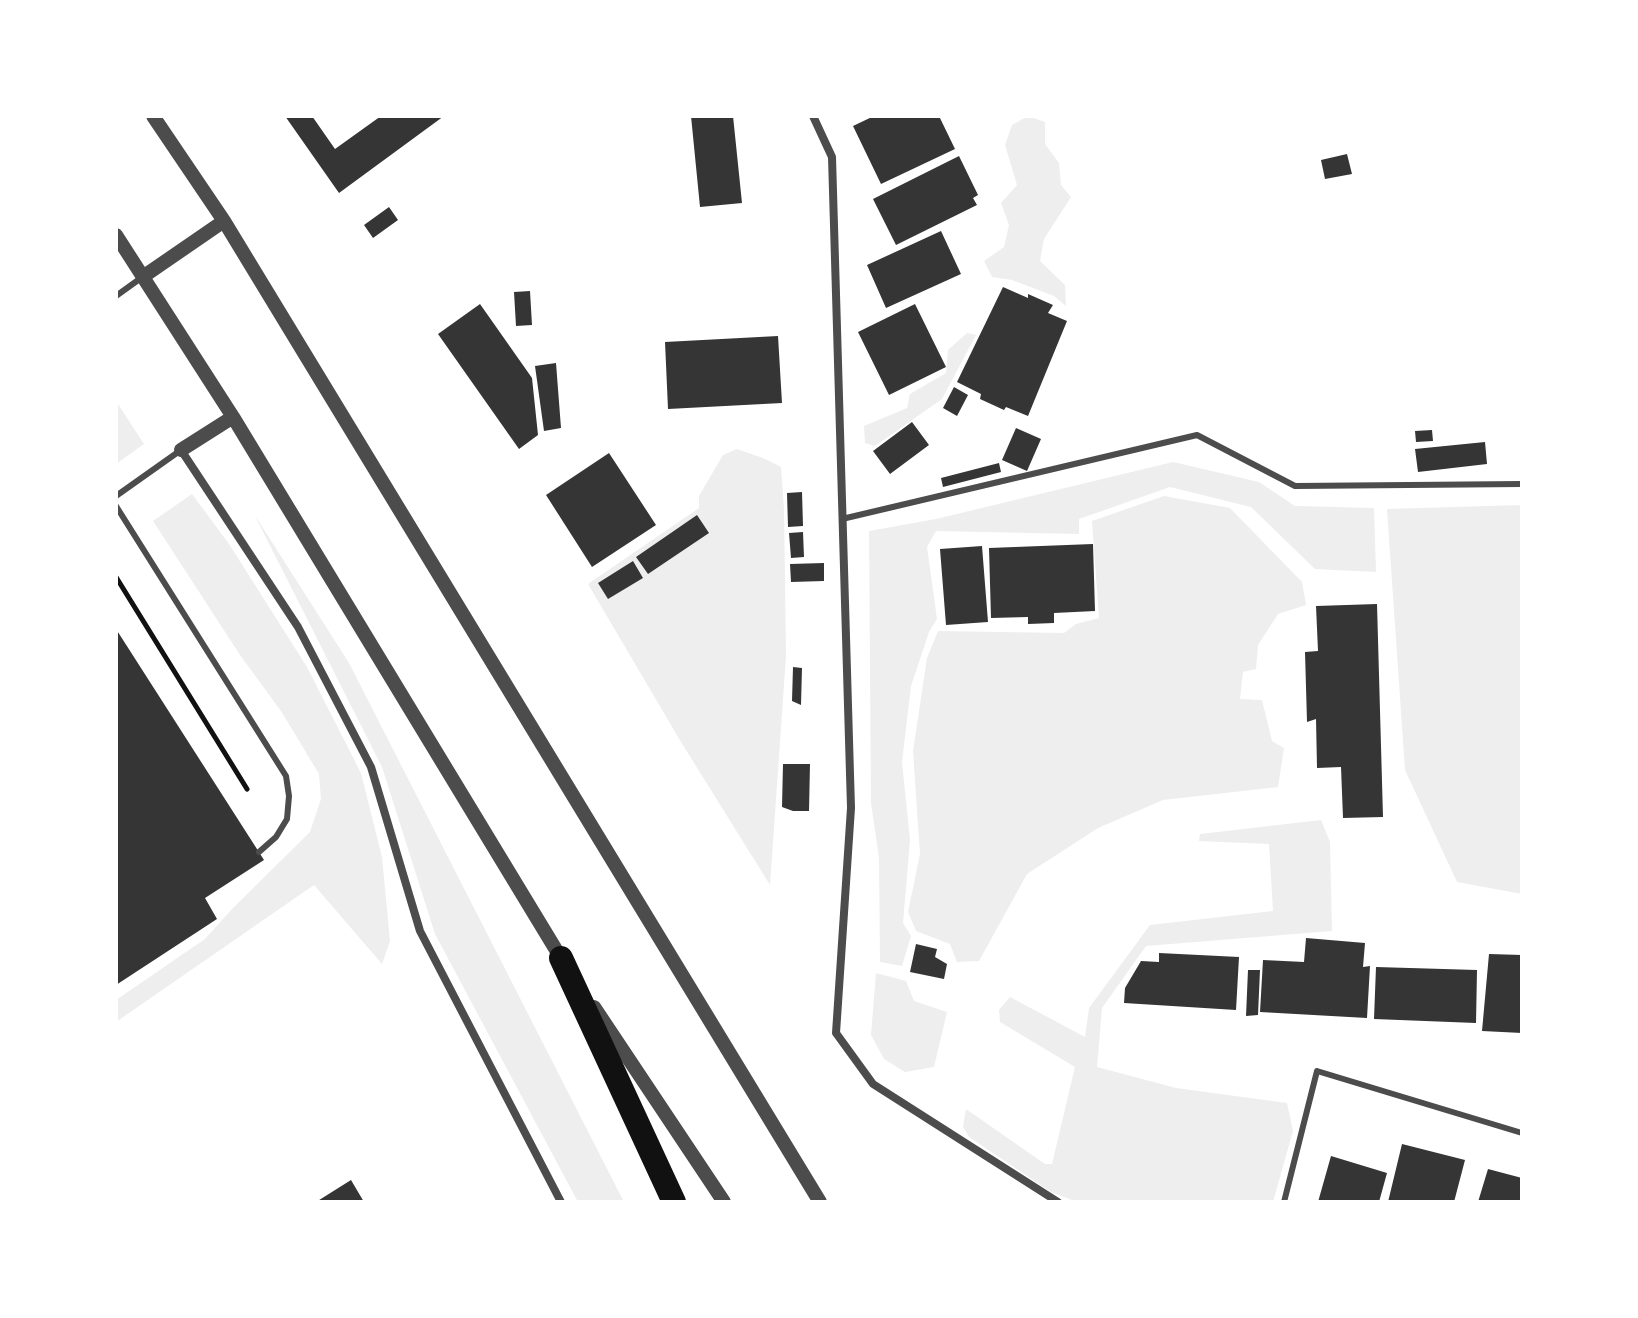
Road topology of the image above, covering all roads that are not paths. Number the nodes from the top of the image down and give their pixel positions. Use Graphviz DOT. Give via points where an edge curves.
graph roads {
  1 [pos="153,116"];
  2 [pos="813,116"];
  3 [pos="224,221"];
  4 [pos="116,235"];
  5 [pos="144,276"];
  6 [pos="116,296"];
  7 [pos="233,417"];
  8 [pos="181,450"];
  9 [pos="1522,484"];
  10 [pos="116,496"];
  11 [pos="116,506"];
  12 [pos="842,519"];
  13 [pos="259,852"];
  14 [pos="561,958"];
  15 [pos="1522,1133"];
  16 [pos="561,1202"];
  17 [pos="674,1202"];
  18 [pos="724,1202"];
  19 [pos="820,1202"];
  20 [pos="1058,1202"];
  21 [pos="1284,1202"];
  1 -- 3 [label="street"];
  2 -- 12 [label="street" via="832,157"];
  3 -- 5 [label="street"];
  3 -- 19 [label="street"];
  4 -- 5 [label="street"];
  5 -- 6 [label="lane"];
  5 -- 7 [label="street"];
  7 -- 8 [label="street"];
  7 -- 14 [label="street"];
  8 -- 10 [label="lane"];
  8 -- 16 [label="street" via="298,627 371,767 420,931"];
  9 -- 12 [label="lane" via="1295,486 1197,435"];
  11 -- 13 [label="lane" via="286,776 287,819"];
  12 -- 20 [label="street" via="851,808 836,1033 873,1084"];
  14 -- 17 [label="highway"];
  14 -- 18 [label="street"];
  15 -- 21 [label="lane" via="1317,1071"];
}
